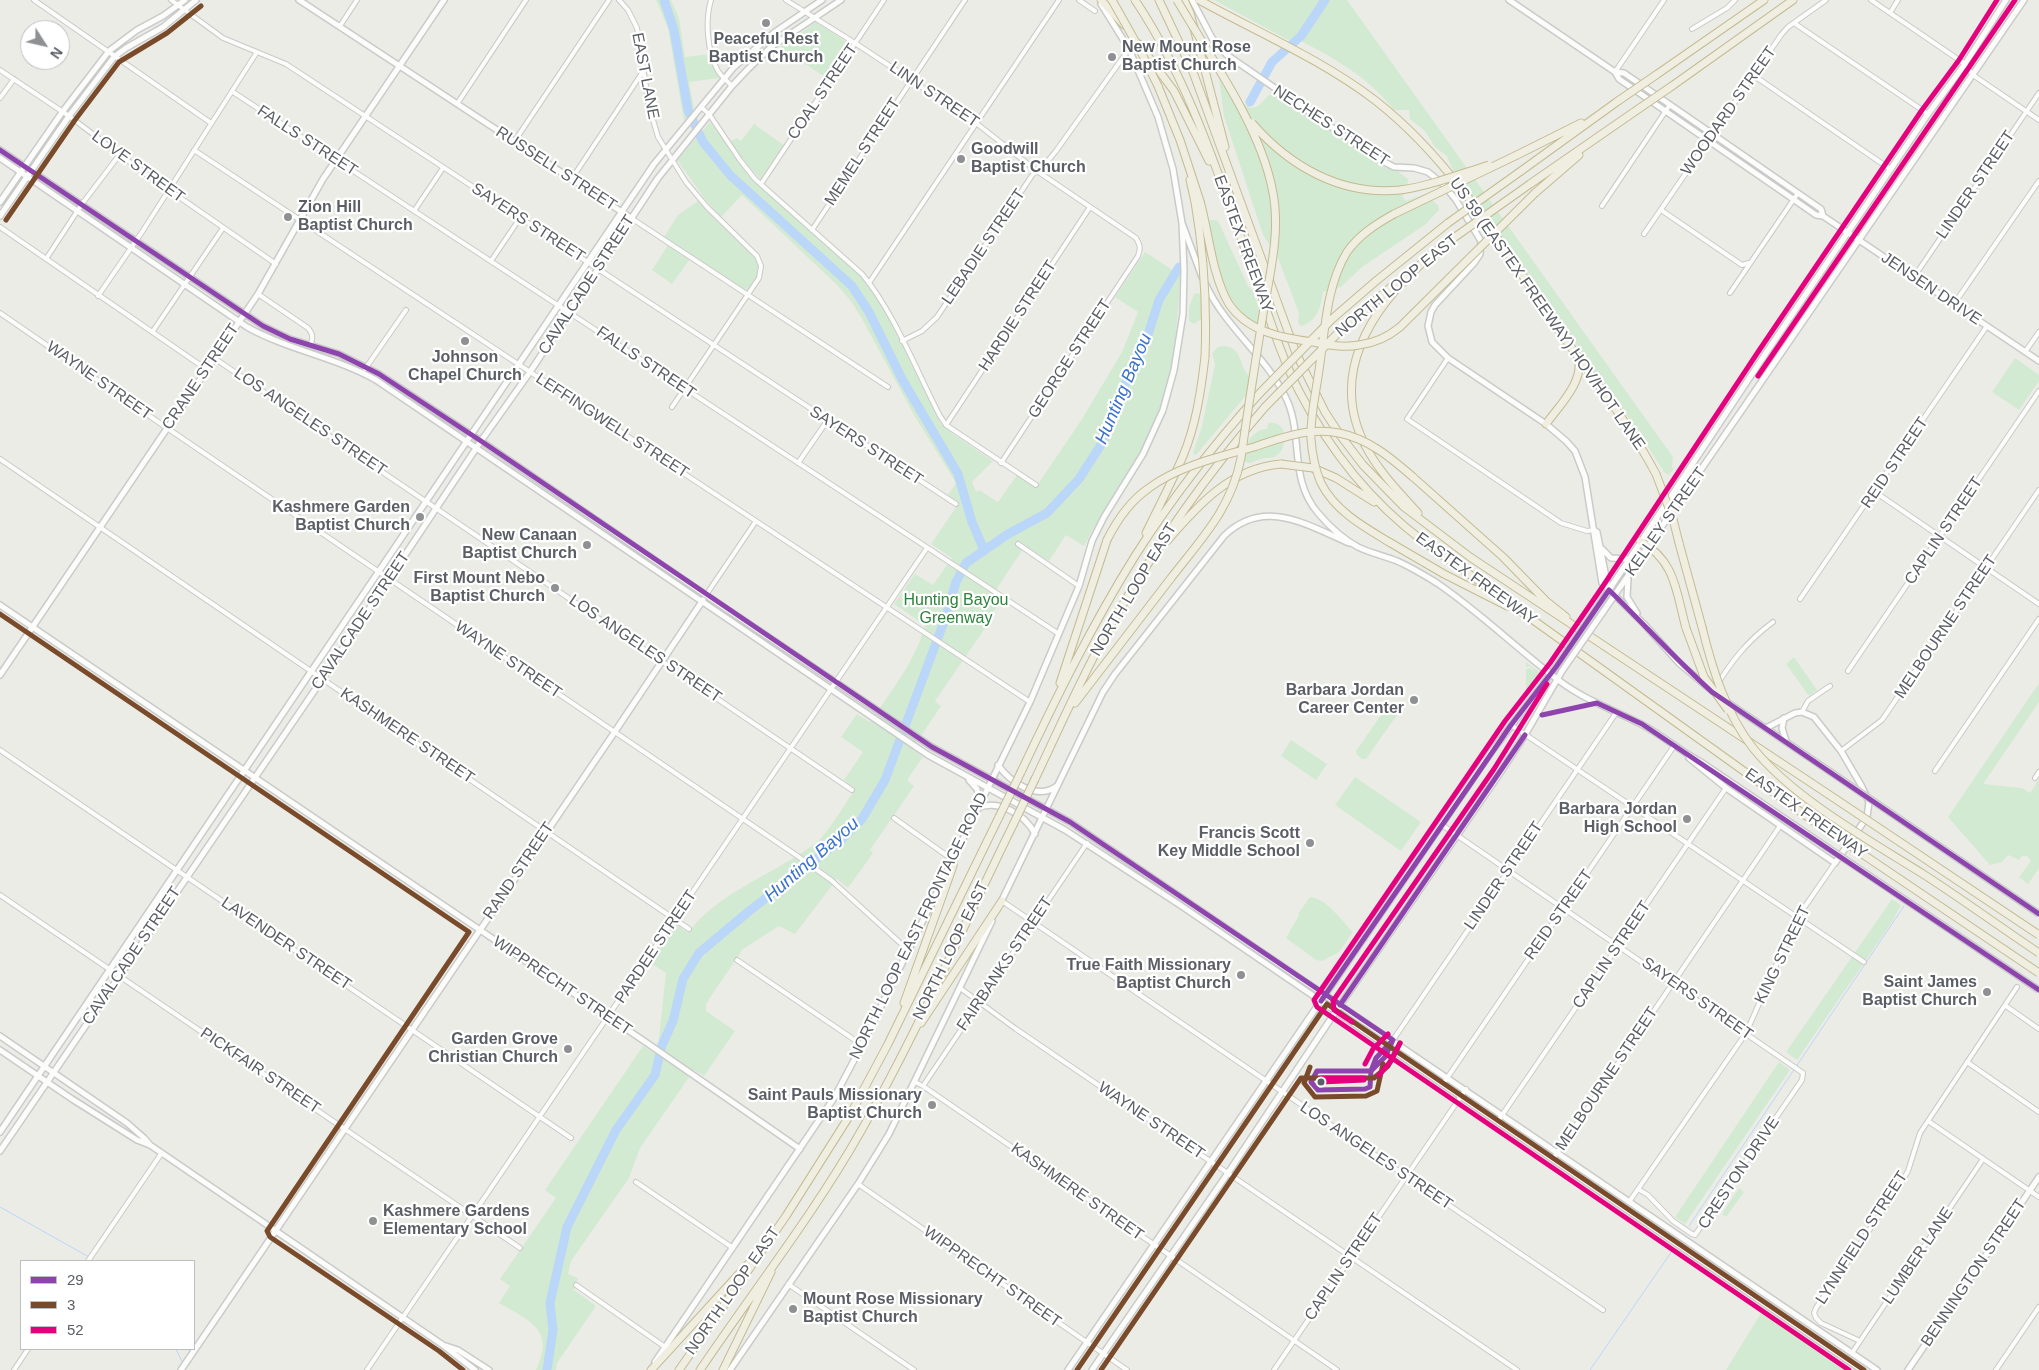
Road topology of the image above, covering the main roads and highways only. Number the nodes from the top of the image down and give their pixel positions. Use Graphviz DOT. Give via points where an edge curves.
graph roads {
  1 [pos="185,0"];
  2 [pos="196,0"];
  3 [pos="299,0"];
  4 [pos="444,0"];
  5 [pos="822,0"];
  6 [pos="841,0"];
  7 [pos="1100,0"];
  8 [pos="1112,0"];
  9 [pos="1135,0"];
  10 [pos="1159,0"];
  11 [pos="1177,0"];
  12 [pos="1184,0"];
  13 [pos="1192,0"];
  14 [pos="1199,0"];
  15 [pos="1508,0"];
  16 [pos="1764,0"];
  17 [pos="1794,0"];
  18 [pos="2006,0"];
  19 [pos="2024,0"];
  20 [pos="764,41"];
  21 [pos="771,48"];
  22 [pos="400,67"];
  23 [pos="1615,72"];
  24 [pos="1608,108"];
  25 [pos="1242,111"];
  26 [pos="1632,114"];
  27 [pos="0,150"];
  28 [pos="1518,155"];
  29 [pos="0,158"];
  30 [pos="22,169"];
  31 [pos="28,173"];
  32 [pos="1233,179"];
  33 [pos="1227,198"];
  34 [pos="0,202"];
  35 [pos="1198,202"];
  36 [pos="622,212"];
  37 [pos="0,216"];
  38 [pos="1823,216"];
  39 [pos="631,218"];
  40 [pos="1182,223"];
  41 [pos="1847,232"];
  42 [pos="1860,241"];
  43 [pos="1430,256"];
  44 [pos="244,314"];
  45 [pos="239,321"];
  46 [pos="1576,353"];
  47 [pos="2039,362"];
  48 [pos="1546,424"];
  49 [pos="472,435"];
  50 [pos="467,441"];
  51 [pos="481,441"];
  52 [pos="477,447"];
  53 [pos="1385,510"];
  54 [pos="594,519"];
  55 [pos="590,525"];
  56 [pos="1594,530"];
  57 [pos="1437,533"];
  58 [pos="1640,541"];
  59 [pos="1600,546"];
  60 [pos="1649,546"];
  61 [pos="1358,547"];
  62 [pos="1135,556"];
  63 [pos="1628,559"];
  64 [pos="1143,570"];
  65 [pos="1629,576"];
  66 [pos="1609,590"];
  67 [pos="706,595"];
  68 [pos="1615,596"];
  69 [pos="702,601"];
  70 [pos="0,605"];
  71 [pos="1532,618"];
  72 [pos="346,620"];
  73 [pos="1644,624"];
  74 [pos="32,627"];
  75 [pos="357,627"];
  76 [pos="1600,643"];
  77 [pos="1551,674"];
  78 [pos="0,675"];
  79 [pos="1558,680"];
  80 [pos="1048,714"];
  81 [pos="1735,718"];
  82 [pos="1784,718"];
  83 [pos="279,720"];
  84 [pos="1060,726"];
  85 [pos="289,727"];
  86 [pos="1766,728"];
  87 [pos="1786,742"];
  88 [pos="1683,752"];
  89 [pos="998,765"];
  90 [pos="245,770"];
  91 [pos="962,774"];
  92 [pos="255,777"];
  93 [pos="992,778"];
  94 [pos="1058,785"];
  95 [pos="987,788"];
  96 [pos="979,805"];
  97 [pos="1047,808"];
  98 [pos="1042,817"];
  99 [pos="212,820"];
  100 [pos="221,826"];
  101 [pos="1035,834"];
  102 [pos="1087,843"];
  103 [pos="953,860"];
  104 [pos="1130,862"];
  105 [pos="1184,898"];
  106 [pos="1002,901"];
  107 [pos="1180,905"];
  108 [pos="2039,914"];
  109 [pos="144,919"];
  110 [pos="153,926"];
  111 [pos="479,930"];
  112 [pos="2039,935"];
  113 [pos="1255,947"];
  114 [pos="1250,953"];
  115 [pos="2039,953"];
  116 [pos="2039,973"];
  117 [pos="2039,990"];
  118 [pos="1325,994"];
  119 [pos="1321,1001"];
  120 [pos="1340,1004"];
  121 [pos="1336,1011"];
  122 [pos="0,1036"];
  123 [pos="888,1044"];
  124 [pos="905,1046"];
  125 [pos="0,1050"];
  126 [pos="44,1067"];
  127 [pos="54,1074"];
  128 [pos="38,1076"];
  129 [pos="47,1083"];
  130 [pos="115,1115"];
  131 [pos="110,1124"];
  132 [pos="0,1132"];
  133 [pos="150,1146"];
  134 [pos="800,1149"];
  135 [pos="0,1152"];
  136 [pos="2039,1177"];
  137 [pos="274,1231"];
  138 [pos="765,1245"];
  139 [pos="775,1262"];
  140 [pos="443,1345"];
  141 [pos="195,1350"];
  142 [pos="195,1350"];
  143 [pos="181,1370"];
  144 [pos="475,1370"];
  145 [pos="489,1370"];
  146 [pos="650,1370"];
  147 [pos="679,1370"];
  148 [pos="700,1370"];
  149 [pos="723,1370"];
  150 [pos="730,1370"];
  151 [pos="1068,1370"];
  152 [pos="1092,1370"];
  153 [pos="1862,1370"];
  154 [pos="1877,1370"];
  155 [pos="1908,1370"];
  1 -- 30 [label="main road" via="109,51"];
  2 -- 31 [label="main road" via="163,27 114,57"];
  3 -- 22 [label="main road, RUSSELL STREET"];
  4 -- 22 [label="main road, CRANE STREET"];
  5 -- 20 [label="main road, CAVALCADE STREET"];
  6 -- 21 [label="main road, CAVALCADE STREET"];
  7 -- 33 [label="highway" via="1170,85"];
  7 -- 40 [label="main road" via="1129,49 1158,117 1174,169"];
  8 -- 35 [label="highway, bridge" via="1158,86 1184,150"];
  9 -- 33 [label="highway, EASTEX FREEWAY" via="1178,74"];
  10 -- 32 [label="highway, EASTEX FREEWAY" via="1193,72"];
  11 -- 25 [label="highway, bridge"];
  12 -- 32 [label="highway"];
  13 -- 48 [label="main road, NECHES STREET" via="1220,48 1254,75 1375,157 1394,167 1428,172 1444,185 1477,232 1481,241 1480,254 1466,274 1435,304 1428,318 1428,333 1448,358"];
  14 -- 46 [label="highway, US 59 (EASTEX FREEWAY) HOV/HOT LANE" via="1331,71 1375,100 1423,142 1464,191"];
  15 -- 23 [label="main road, JENSEN DRIVE"];
  16 -- 24 [label="highway, NORTH LOOP EAST, bridge"];
  17 -- 26 [label="highway, NORTH LOOP EAST, bridge"];
  18 -- 41 [label="main road, KELLEY STREET"];
  19 -- 42 [label="main road, KELLEY STREET"];
  20 -- 21 [label="main road"];
  20 -- 36 [label="main road, CAVALCADE STREET" via="724,78 666,150"];
  21 -- 39 [label="main road, CAVALCADE STREET" via="732,86 672,160"];
  22 -- 36 [label="main road, RUSSELL STREET"];
  22 -- 44 [label="main road, CRANE STREET" via="336,159"];
  23 -- 38 [label="main road, JENSEN DRIVE" via="1619,79 1665,111 1816,215"];
  23 -- 38 [label="main road, JENSEN DRIVE" via="1624,73 1798,193 1821,209"];
  24 -- 28 [label="highway"];
  24 -- 62 [label="highway, NORTH LOOP EAST, bridge" via="1448,223 1332,319 1217,442"];
  25 -- 28 [label="highway, bridge" via="1271,143 1299,166 1325,179 1354,187 1391,190 1415,187"];
  25 -- 84 [label="highway, bridge" via="1261,150 1272,186 1276,223 1235,483 1221,513 1090,682"];
  26 -- 35 [label="highway, bridge" via="1535,193 1404,324 1381,339 1350,346 1274,335 1240,316 1221,287"];
  26 -- 43 [label="highway, NORTH LOOP EAST, bridge"];
  27 -- 30 [label="main road"];
  28 -- 71 [label="highway, bridge" via="1394,214 1359,238 1348,252 1335,279 1328,307 1311,440 1314,462 1322,483 1334,502 1355,521 1444,574"];
  29 -- 30 [label="main road"];
  30 -- 31 [label="main road"];
  30 -- 34 [label="main road"];
  31 -- 37 [label="main road"];
  31 -- 44 [label="main road" via="82,204"];
  31 -- 45 [label="main road"];
  32 -- 57 [label="highway, EASTEX FREEWAY" via="1286,329 1325,412 1376,481"];
  33 -- 53 [label="highway, EASTEX FREEWAY" via="1298,390 1338,455"];
  35 -- 62 [label="highway, bridge" via="1206,296 1202,387 1190,436"];
  36 -- 39 [label="main road, RUSSELL STREET"];
  36 -- 49 [label="main road, CAVALCADE STREET"];
  38 -- 41 [label="main road, JENSEN DRIVE"];
  39 -- 51 [label="main road, CAVALCADE STREET"];
  40 -- 61 [label="main road" via="1209,292 1287,400 1303,489 1310,502 1326,522"];
  40 -- 89 [label="main road, NORTH LOOP EAST FRONTAGE ROAD" via="1183,314 1179,346 1163,410 1143,454 1092,541 1080,586 1030,702"];
  41 -- 42 [label="main road, JENSEN DRIVE"];
  41 -- 58 [label="main road, KELLEY STREET"];
  42 -- 47 [label="main road, JENSEN DRIVE"];
  42 -- 60 [label="main road, KELLEY STREET"];
  43 -- 57 [label="highway" via="1392,293 1371,323 1356,357 1352,395 1358,428 1370,454"];
  43 -- 64 [label="highway, NORTH LOOP EAST, bridge" via="1340,331 1266,407 1199,489"];
  44 -- 45 [label="main road, CRANE STREET"];
  44 -- 49 [label="main road" via="272,332 367,366"];
  45 -- 50 [label="main road" via="270,338 362,372"];
  45 -- 74 [label="main road, CRANE STREET"];
  46 -- 48 [label="highway" via="1580,369 1578,376"];
  46 -- 81 [label="highway, US 59 (EASTEX FREEWAY) HOV/HOT LANE, bridge" via="1638,441 1656,474 1673,518 1710,659"];
  48 -- 56 [label="main road, NECHES STREET" via="1566,441 1581,464"];
  49 -- 50 [label="main road, CAVALCADE STREET"];
  49 -- 51 [label="main road"];
  50 -- 52 [label="main road"];
  50 -- 72 [label="main road, CAVALCADE STREET"];
  51 -- 52 [label="main road, CAVALCADE STREET"];
  51 -- 54 [label="main road"];
  52 -- 55 [label="main road"];
  52 -- 75 [label="main road, CAVALCADE STREET"];
  53 -- 64 [label="highway, bridge" via="1336,478 1313,468 1281,464 1264,466 1231,480 1216,491"];
  53 -- 71 [label="highway, EASTEX FREEWAY" via="1423,542"];
  54 -- 55 [label="main road"];
  54 -- 67 [label="main road"];
  55 -- 69 [label="main road"];
  56 -- 59 [label="main road, NECHES STREET"];
  56 -- 66 [label="main road, NECHES STREET" via="1592,534 1602,583"];
  57 -- 76 [label="highway, EASTEX FREEWAY"];
  58 -- 60 [label="highway"];
  58 -- 63 [label="main road, KELLEY STREET"];
  59 -- 63 [label="main road" via="1611,558"];
  59 -- 66 [label="main road, NECHES STREET"];
  60 -- 65 [label="main road, KELLEY STREET"];
  60 -- 81 [label="highway, bridge" via="1672,574 1686,628 1704,677"];
  61 -- 77 [label="main road" via="1399,562 1437,584"];
  61 -- 94 [label="main road" via="1290,518 1249,518 1231,529 1115,674"];
  62 -- 80 [label="highway, NORTH LOOP EAST"];
  63 -- 66 [label="main road, KELLEY STREET"];
  64 -- 84 [label="highway, NORTH LOOP EAST" via="1093,658"];
  65 -- 68 [label="main road, KELLEY STREET"];
  65 -- 73 [label="main road" via="1627,597"];
  66 -- 68 [label="main road"];
  66 -- 77 [label="main road, KELLEY STREET, bridge"];
  67 -- 69 [label="main road, RAND STREET"];
  67 -- 93 [label="main road" via="932,747"];
  68 -- 73 [label="main road"];
  68 -- 79 [label="main road, KELLEY STREET, bridge"];
  69 -- 91 [label="main road" via="912,744"];
  69 -- 111 [label="main road, RAND STREET"];
  70 -- 74 [label="main road, WIPPRECHT STREET"];
  71 -- 116 [label="highway, EASTEX FREEWAY, bridge" via="1812,820"];
  72 -- 75 [label="main road"];
  72 -- 83 [label="main road, CAVALCADE STREET"];
  73 -- 86 [label="main road" via="1679,663 1712,692"];
  74 -- 78 [label="main road, CRANE STREET"];
  74 -- 90 [label="main road, WIPPRECHT STREET"];
  75 -- 85 [label="main road, CAVALCADE STREET"];
  76 -- 80 [label="highway, bridge" via="1546,601 1503,557 1375,447 1355,438 1325,432 1300,433 1165,477 1126,509 1107,540"];
  76 -- 112 [label="highway, EASTEX FREEWAY, bridge"];
  77 -- 79 [label="main road"];
  77 -- 118 [label="main road, KELLEY STREET" via="1511,725"];
  79 -- 88 [label="main road" via="1642,724"];
  79 -- 120 [label="main road, KELLEY STREET" via="1525,735"];
  80 -- 123 [label="highway, NORTH LOOP EAST, bridge"];
  81 -- 115 [label="highway, US 59 (EASTEX FREEWAY) HOV/HOT LANE, bridge" via="1753,748 1773,770 1807,798"];
  82 -- 86 [label="main road"];
  82 -- 87 [label="main road" via="1782,728"];
  82 -- 88 [label="main road, KING STREET" via="1802,712 1814,717 1841,751 1869,802 1867,817 1835,864 1726,788"];
  83 -- 85 [label="main road"];
  83 -- 90 [label="main road, CAVALCADE STREET"];
  84 -- 124 [label="highway, NORTH LOOP EAST, bridge"];
  85 -- 92 [label="main road, CAVALCADE STREET"];
  86 -- 87 [label="main road"];
  87 -- 108 [label="main road, bridge"];
  88 -- 117 [label="main road, bridge"];
  89 -- 93 [label="main road, NORTH LOOP EAST FRONTAGE ROAD"];
  89 -- 94 [label="main road" via="1027,788 1045,792"];
  90 -- 92 [label="main road, WIPPRECHT STREET"];
  90 -- 99 [label="main road, CAVALCADE STREET"];
  91 -- 95 [label="main road"];
  91 -- 96 [label="main road" via="975,785"];
  92 -- 100 [label="main road, CAVALCADE STREET"];
  92 -- 111 [label="main road, WIPPRECHT STREET"];
  93 -- 95 [label="main road, NORTH LOOP EAST FRONTAGE ROAD"];
  93 -- 97 [label="main road"];
  94 -- 97 [label="main road"];
  95 -- 96 [label="main road, NORTH LOOP EAST FRONTAGE ROAD"];
  95 -- 98 [label="main road"];
  96 -- 101 [label="main road" via="994,804 1004,808 1023,818"];
  96 -- 103 [label="main road, NORTH LOOP EAST FRONTAGE ROAD"];
  97 -- 98 [label="main road"];
  97 -- 104 [label="main road"];
  98 -- 101 [label="main road"];
  98 -- 102 [label="main road"];
  99 -- 100 [label="main road"];
  99 -- 109 [label="main road, CAVALCADE STREET"];
  100 -- 110 [label="main road, CAVALCADE STREET"];
  101 -- 106 [label="main road"];
  102 -- 104 [label="main road" via="1097,843"];
  102 -- 107 [label="main road"];
  103 -- 123 [label="highway"];
  103 -- 134 [label="main road, NORTH LOOP EAST FRONTAGE ROAD" via="834,1098"];
  104 -- 105 [label="main road"];
  105 -- 107 [label="main road"];
  105 -- 113 [label="main road"];
  106 -- 124 [label="highway"];
  106 -- 150 [label="main road" via="889,1134"];
  107 -- 114 [label="main road"];
  109 -- 110 [label="main road"];
  109 -- 126 [label="main road, CAVALCADE STREET"];
  110 -- 127 [label="main road, CAVALCADE STREET"];
  111 -- 134 [label="main road, WIPPRECHT STREET"];
  111 -- 137 [label="main road, RAND STREET"];
  113 -- 114 [label="main road"];
  113 -- 118 [label="main road"];
  114 -- 119 [label="main road"];
  118 -- 119 [label="main road, KELLEY STREET"];
  118 -- 120 [label="main road"];
  119 -- 121 [label="main road"];
  119 -- 151 [label="main road, KELLEY STREET"];
  120 -- 121 [label="main road, KELLEY STREET"];
  120 -- 154 [label="main road"];
  121 -- 152 [label="main road, KELLEY STREET"];
  121 -- 153 [label="main road"];
  122 -- 126 [label="main road"];
  123 -- 138 [label="highway, NORTH LOOP EAST" via="836,1139"];
  124 -- 139 [label="highway, NORTH LOOP EAST" via="854,1143"];
  125 -- 128 [label="main road"];
  126 -- 127 [label="main road"];
  126 -- 128 [label="main road, CAVALCADE STREET"];
  127 -- 129 [label="main road, CAVALCADE STREET"];
  127 -- 130 [label="main road"];
  128 -- 129 [label="main road"];
  128 -- 132 [label="main road, CAVALCADE STREET"];
  129 -- 131 [label="main road"];
  129 -- 135 [label="main road, CAVALCADE STREET"];
  130 -- 131 [label="main road"];
  130 -- 133 [label="main road"];
  131 -- 133 [label="main road"];
  133 -- 137 [label="main road"];
  134 -- 146 [label="main road, NORTH LOOP EAST FRONTAGE ROAD"];
  136 -- 155 [label="main road, BENNINGTON STREET"];
  137 -- 140 [label="main road"];
  137 -- 141 [label="main road, RAND STREET"];
  138 -- 146 [label="highway"];
  138 -- 147 [label="highway, NORTH LOOP EAST"];
  139 -- 148 [label="highway, NORTH LOOP EAST"];
  139 -- 149 [label="highway"];
  140 -- 144 [label="main road"];
  140 -- 145 [label="main road" via="458,1350"];
  142 -- 143 [label="main road, RAND STREET"];
}
